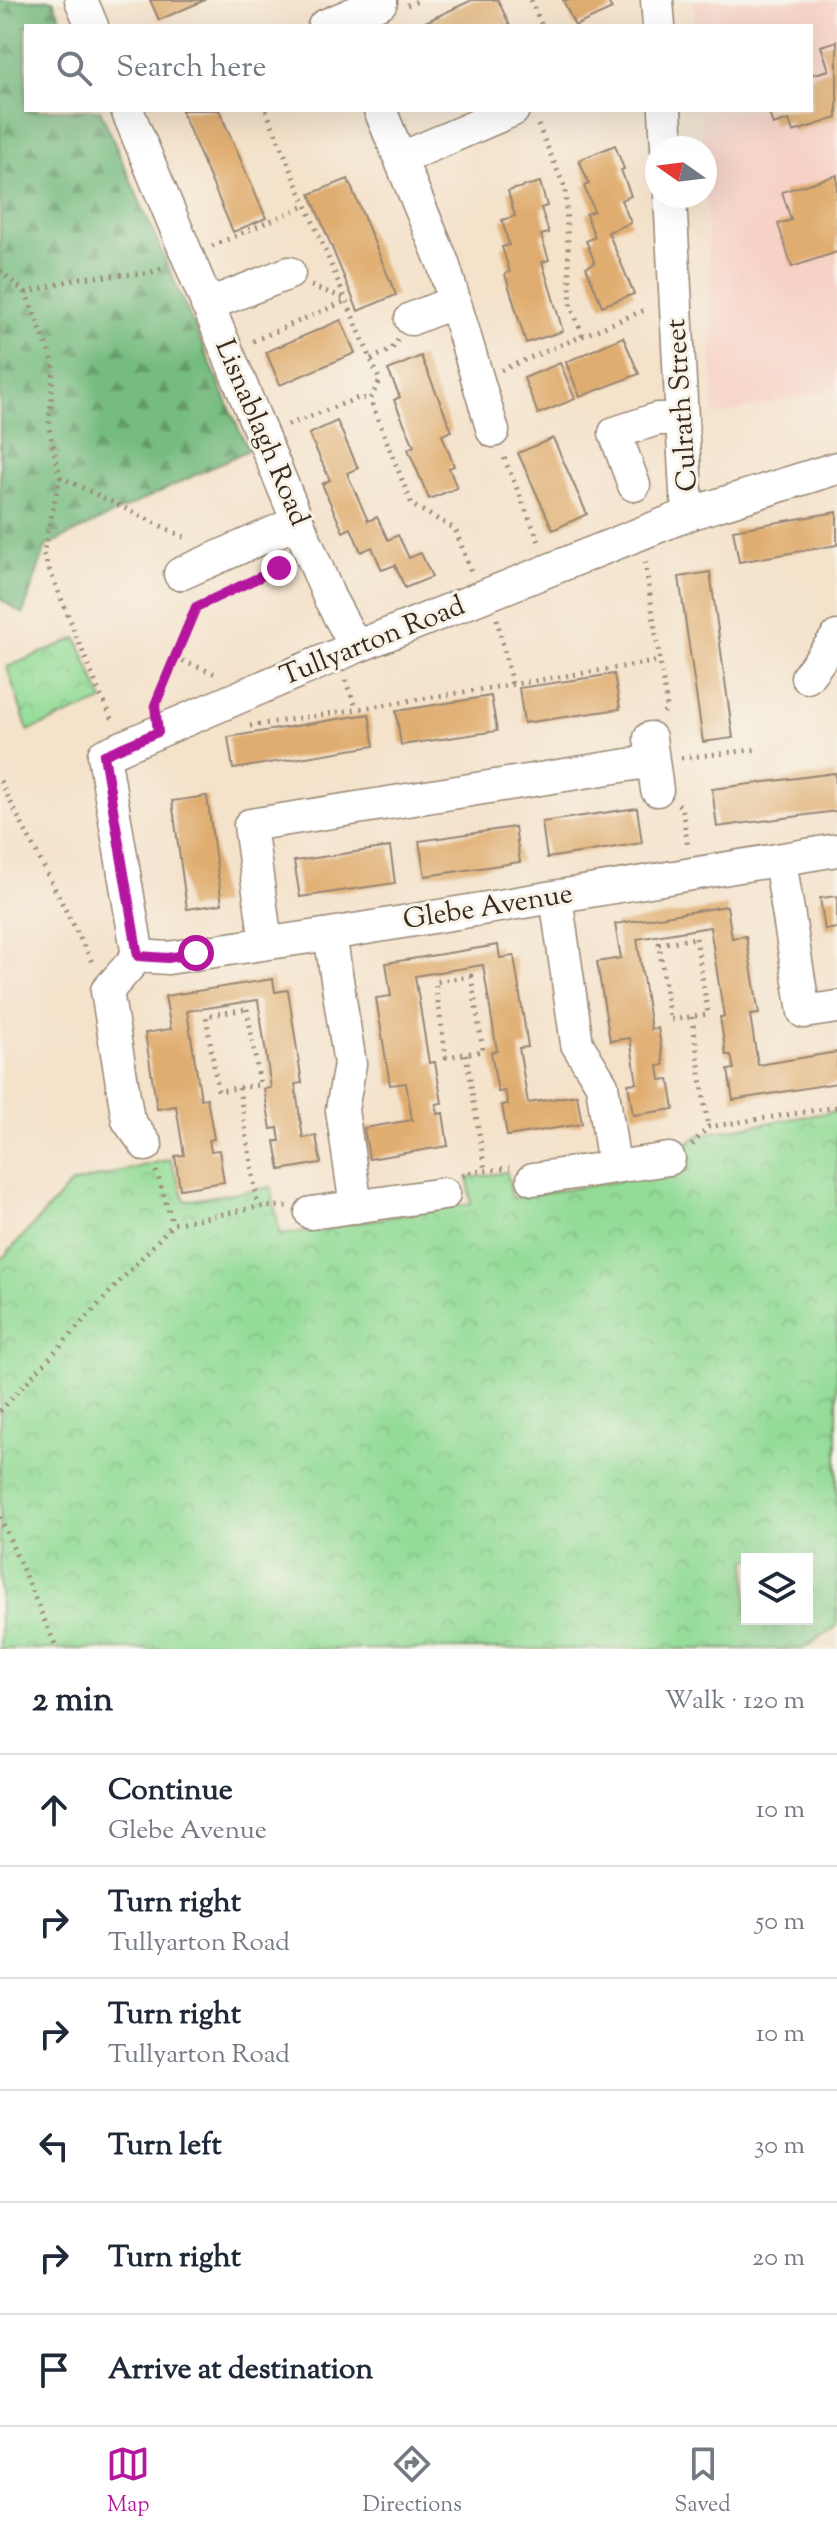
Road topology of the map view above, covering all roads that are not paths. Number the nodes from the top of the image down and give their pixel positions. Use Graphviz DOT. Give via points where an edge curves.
graph roads {
  1 [pos="81,0"];
  2 [pos="657,0"];
  3 [pos="381,2"];
  4 [pos="91,24"];
  5 [pos="335,24"];
  6 [pos="659,24"];
  7 [pos="128,112"];
  8 [pos="381,112"];
  9 [pos="665,112"];
  10 [pos="525,116"];
  11 [pos="666,136"];
  12 [pos="402,158"];
  13 [pos="671,208"];
  14 [pos="289,273"];
  15 [pos="454,302"];
  16 [pos="207,305"];
  17 [pos="411,319"];
  18 [pos="682,419"];
  19 [pos="493,431"];
  20 [pos="837,468"];
  21 [pos="634,485"];
  22 [pos="692,513"];
  23 [pos="298,522"];
  24 [pos="180,574"];
  25 [pos="837,637"];
  26 [pos="356,647"];
  27 [pos="807,677"];
  28 [pos="653,763"];
  29 [pos="837,850"];
  30 [pos="780,860"];
  31 [pos="556,897"];
  32 [pos="330,934"];
  33 [pos="266,943"];
  34 [pos="138,956"];
  35 [pos="837,1007"];
  36 [pos="146,1145"];
  37 [pos="669,1159"];
  38 [pos="614,1166"];
  39 [pos="533,1179"];
  40 [pos="444,1194"];
  41 [pos="356,1207"];
  42 [pos="311,1213"];
  1 -- 4 [label="street"];
  2 -- 6 [label="street"];
  3 -- 5 [label="street"];
  7 -- 16 [label="street, Lisnablagh Road"];
  8 -- 12 [label="street"];
  9 -- 11 [label="street"];
  10 -- 12 [label="street"];
  12 -- 15 [label="street"];
  13 -- 18 [label="street, Culrath Street"];
  14 -- 16 [label="street, Lisnablagh Road"];
  15 -- 17 [label="street"];
  15 -- 19 [label="street"];
  16 -- 23 [label="street, Lisnablagh Road"];
  18 -- 21 [label="street" via="657,419 615,433"];
  18 -- 22 [label="street, Culrath Street"];
  20 -- 22 [label="street, Tullyarton Road"];
  22 -- 26 [label="street, Tullyarton Road"];
  23 -- 24 [label="street"];
  23 -- 26 [label="street, Lisnablagh Road"];
  25 -- 27 [label="street"];
  26 -- 34 [label="street, Tullyarton Road" via="104,755"];
  28 -- 33 [label="street" via="250,825"];
  29 -- 30 [label="street, Glebe Avenue"];
  30 -- 31 [label="street, Glebe Avenue"];
  30 -- 35 [label="street" via="804,1012"];
  31 -- 32 [label="street, Glebe Avenue"];
  31 -- 38 [label="street" via="577,1044 602,1085"];
  32 -- 33 [label="street, Glebe Avenue"];
  32 -- 41 [label="street" via="350,1064 342,1110"];
  33 -- 34 [label="street, Glebe Avenue" via="168,958"];
  34 -- 36 [label="street" via="107,991 128,1120"];
  37 -- 38 [label="street"];
  38 -- 39 [label="street"];
  40 -- 41 [label="street"];
  41 -- 42 [label="street"];
}
